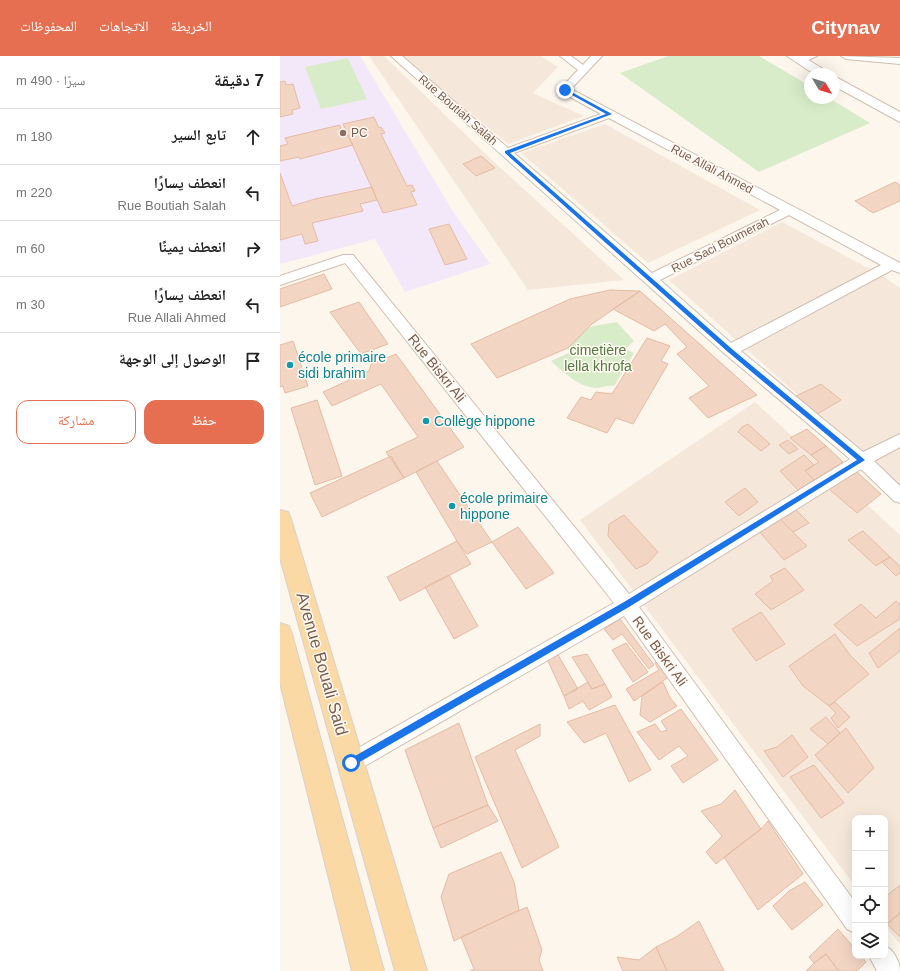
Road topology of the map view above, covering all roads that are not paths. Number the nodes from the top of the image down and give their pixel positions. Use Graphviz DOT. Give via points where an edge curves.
graph roads {
  1 [pos="396,56"];
  2 [pos="565,56"];
  3 [pos="597,56"];
  4 [pos="852,56"];
  5 [pos="802,58"];
  6 [pos="900,61"];
  7 [pos="816,68"];
  8 [pos="584,70"];
  9 [pos="840,83"];
  10 [pos="610,114"];
  11 [pos="900,118"];
  12 [pos="507,152"];
  13 [pos="789,210"];
  14 [pos="896,266"];
  15 [pos="651,280"];
  16 [pos="280,281"];
  17 [pos="730,350"];
  18 [pos="900,440"];
  19 [pos="862,460"];
  20 [pos="900,496"];
  21 [pos="280,519"];
  22 [pos="626,605"];
  23 [pos="280,634"];
  24 [pos="351,763"];
  25 [pos="852,917"];
  26 [pos="882,959"];
  27 [pos="368,971"];
  28 [pos="412,971"];
  29 [pos="891,971"];
  1 -- 12 [label="street, Rue Boutiah Salah"];
  2 -- 8 [label="street"];
  3 -- 8 [label="street, Rue Allali Ahmed"];
  4 -- 6 [label="street"];
  5 -- 7 [label="street"];
  8 -- 10 [label="street, Rue Allali Ahmed" via="565,90"];
  9 -- 11 [label="street"];
  10 -- 12 [label="street"];
  10 -- 13 [label="street, Rue Allali Ahmed"];
  12 -- 15 [label="street, Rue Boutiah Salah"];
  13 -- 14 [label="street, Rue Allali Ahmed"];
  13 -- 15 [label="street, Rue Saci Boumerah"];
  14 -- 17 [label="street"];
  15 -- 17 [label="street, Rue Boutiah Salah"];
  16 -- 22 [label="street, Rue Biskri Ali" via="348,258"];
  17 -- 19 [label="street, Rue Boutiah Salah"];
  18 -- 19 [label="street"];
  19 -- 20 [label="street, Rue Boutiah Salah"];
  19 -- 22 [label="street"];
  21 -- 24 [label="main road, Avenue Bouali Said"];
  22 -- 24 [label="street"];
  22 -- 25 [label="street, Rue Biskri Ali"];
  23 -- 27 [label="main road"];
  24 -- 28 [label="main road, Avenue Bouali Said"];
  26 -- 29 [label="street"];
}
